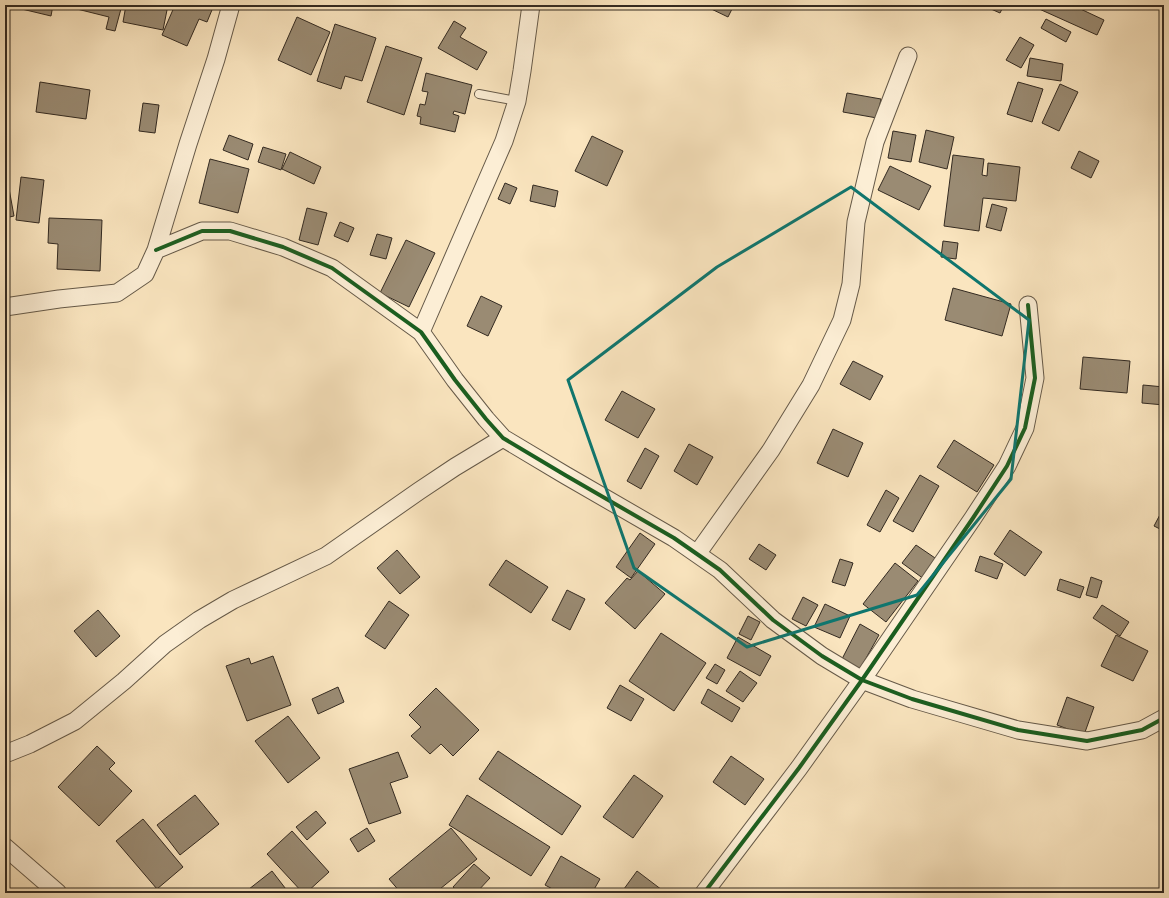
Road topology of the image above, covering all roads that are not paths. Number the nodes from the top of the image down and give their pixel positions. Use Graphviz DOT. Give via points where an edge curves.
graph roads {
  1 [pos="231,5"];
  2 [pos="531,5"];
  3 [pos="908,56"];
  4 [pos="479,94"];
  5 [pos="517,101"];
  6 [pos="156,250"];
  7 [pos="1028,305"];
  8 [pos="5,307"];
  9 [pos="421,332"];
  10 [pos="504,438"];
  11 [pos="697,554"];
  12 [pos="862,680"];
  13 [pos="1164,718"];
  14 [pos="5,754"];
  15 [pos="5,847"];
  16 [pos="58,893"];
  17 [pos="704,893"];
  1 -- 6 [label="street"];
  2 -- 5 [label="street"];
  3 -- 11 [label="street" via="875,142 856,222 851,284 842,320 811,385 772,450"];
  4 -- 5 [label="lane"];
  5 -- 9 [label="street" via="504,141"];
  6 -- 8 [label="street" via="145,274 117,293"];
  6 -- 9 [label="street" via="202,231 230,231 283,247 332,268"];
  7 -- 12 [label="street" via="1035,378 1025,428 1008,466"];
  9 -- 10 [label="street" via="459,385"];
  10 -- 11 [label="street"];
  10 -- 14 [label="street" via="455,467 326,556 233,600 200,620 165,644 75,721"];
  11 -- 12 [label="street" via="720,570 773,620 822,656"];
  12 -- 13 [label="street" via="912,699 1018,730 1087,741 1142,730"];
  12 -- 17 [label="street"];
  15 -- 16 [label="street"];
}
